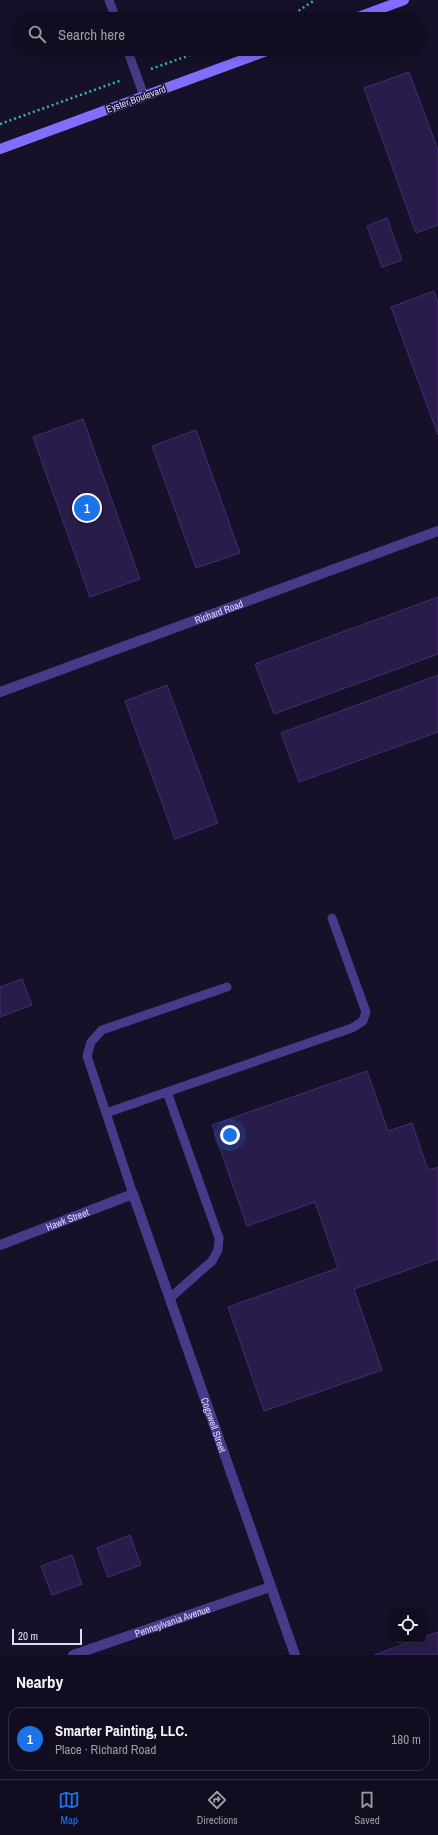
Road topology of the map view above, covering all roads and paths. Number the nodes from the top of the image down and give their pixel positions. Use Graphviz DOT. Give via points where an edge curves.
graph roads {
  1 [pos="109,0"];
  2 [pos="315,0"];
  3 [pos="404,0"];
  4 [pos="113,12"];
  5 [pos="297,12"];
  6 [pos="372,12"];
  7 [pos="129,56"];
  8 [pos="188,56"];
  9 [pos="253,56"];
  10 [pos="136,75"];
  11 [pos="144,96"];
  12 [pos="0,124"];
  13 [pos="0,149"];
  14 [pos="438,531"];
  15 [pos="0,692"];
  16 [pos="332,918"];
  17 [pos="227,987"];
  18 [pos="167,1092"];
  19 [pos="106,1113"];
  20 [pos="133,1194"];
  21 [pos="0,1245"];
  22 [pos="170,1298"];
  23 [pos="270,1587"];
  24 [pos="73,1655"];
  25 [pos="295,1655"];
  1 -- 4 [label="lane"];
  2 -- 5 [label="path"];
  3 -- 6 [label="street"];
  7 -- 10 [label="lane"];
  8 -- 10 [label="path"];
  9 -- 11 [label="street, Eyster Boulevard"];
  10 -- 11 [label="lane"];
  10 -- 12 [label="path"];
  11 -- 13 [label="street, Eyster Boulevard"];
  14 -- 15 [label="street, Richard Road"];
  16 -- 18 [label="lane" via="366,1012 363,1021 352,1028"];
  17 -- 19 [label="lane" via="102,1030 91,1042 87,1056"];
  18 -- 19 [label="lane"];
  18 -- 22 [label="lane" via="218,1238 218,1250 212,1261"];
  19 -- 20 [label="lane"];
  20 -- 21 [label="street, Hawk Street"];
  20 -- 22 [label="street, Cogswell Street"];
  22 -- 23 [label="street, Cogswell Street"];
  23 -- 24 [label="street, Pennsylvania Avenue"];
  23 -- 25 [label="street, Cogswell Street"];
}
